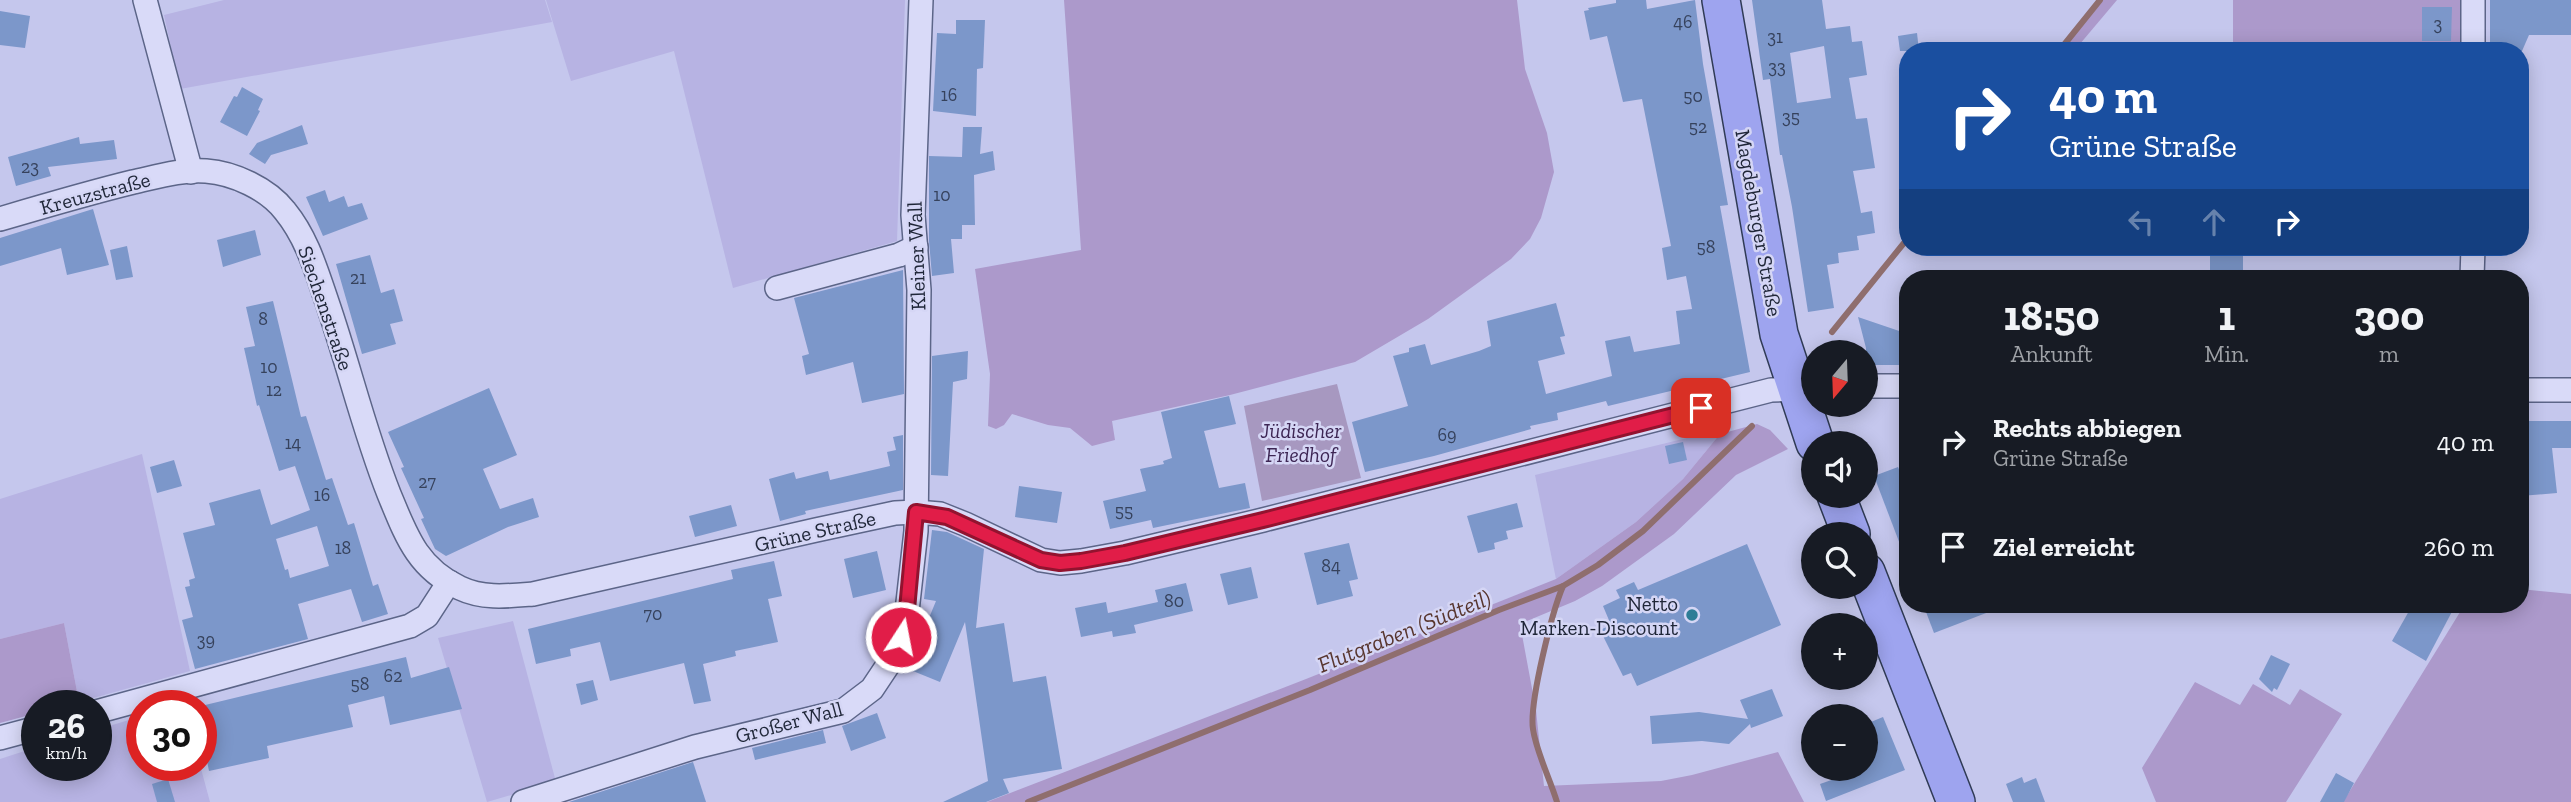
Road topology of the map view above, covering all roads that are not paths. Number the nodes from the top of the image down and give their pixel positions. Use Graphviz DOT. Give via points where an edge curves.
graph roads {
  1 [pos="145,0"];
  2 [pos="921,0"];
  3 [pos="1721,0"];
  4 [pos="2473,0"];
  5 [pos="2473,42"];
  6 [pos="191,172"];
  7 [pos="0,219"];
  8 [pos="916,247"];
  9 [pos="777,288"];
  10 [pos="1801,381"];
  11 [pos="1878,386"];
  12 [pos="1899,386"];
  13 [pos="1801,389"];
  14 [pos="2529,390"];
  15 [pos="2571,390"];
  16 [pos="916,512"];
  17 [pos="449,582"];
  18 [pos="1877,599"];
  19 [pos="112,708"];
  20 [pos="21,732"];
  21 [pos="0,738"];
  22 [pos="523,802"];
  23 [pos="1956,802"];
  1 -- 6 [label="street"];
  2 -- 8 [label="street, Kleiner Wall" via="913,215"];
  3 -- 10 [label="main road, Magdeburger Straße" via="1774,309"];
  4 -- 5 [label="street"];
  6 -- 7 [label="street, Kreuzstraße" via="99,191"];
  6 -- 17 [label="street, Siechenstraße" via="242,180 283,208 295,225 314,263 370,442 405,533 415,553"];
  8 -- 9 [label="street"];
  8 -- 16 [label="street, Kleiner Wall"];
  11 -- 12 [label="street"];
  13 -- 16 [label="street, Grüne Straße" via="1771,390 1251,523 1081,561 1041,560 947,517"];
  14 -- 15 [label="street"];
  16 -- 17 [label="street, Grüne Straße" via="533,594 480,595"];
  16 -- 22 [label="street, Großer Wall" via="901,637 883,674 856,703 843,711 695,747"];
  17 -- 19 [label="street" via="427,615 410,626"];
  18 -- 23 [label="main road"];
  20 -- 21 [label="street"];
}
